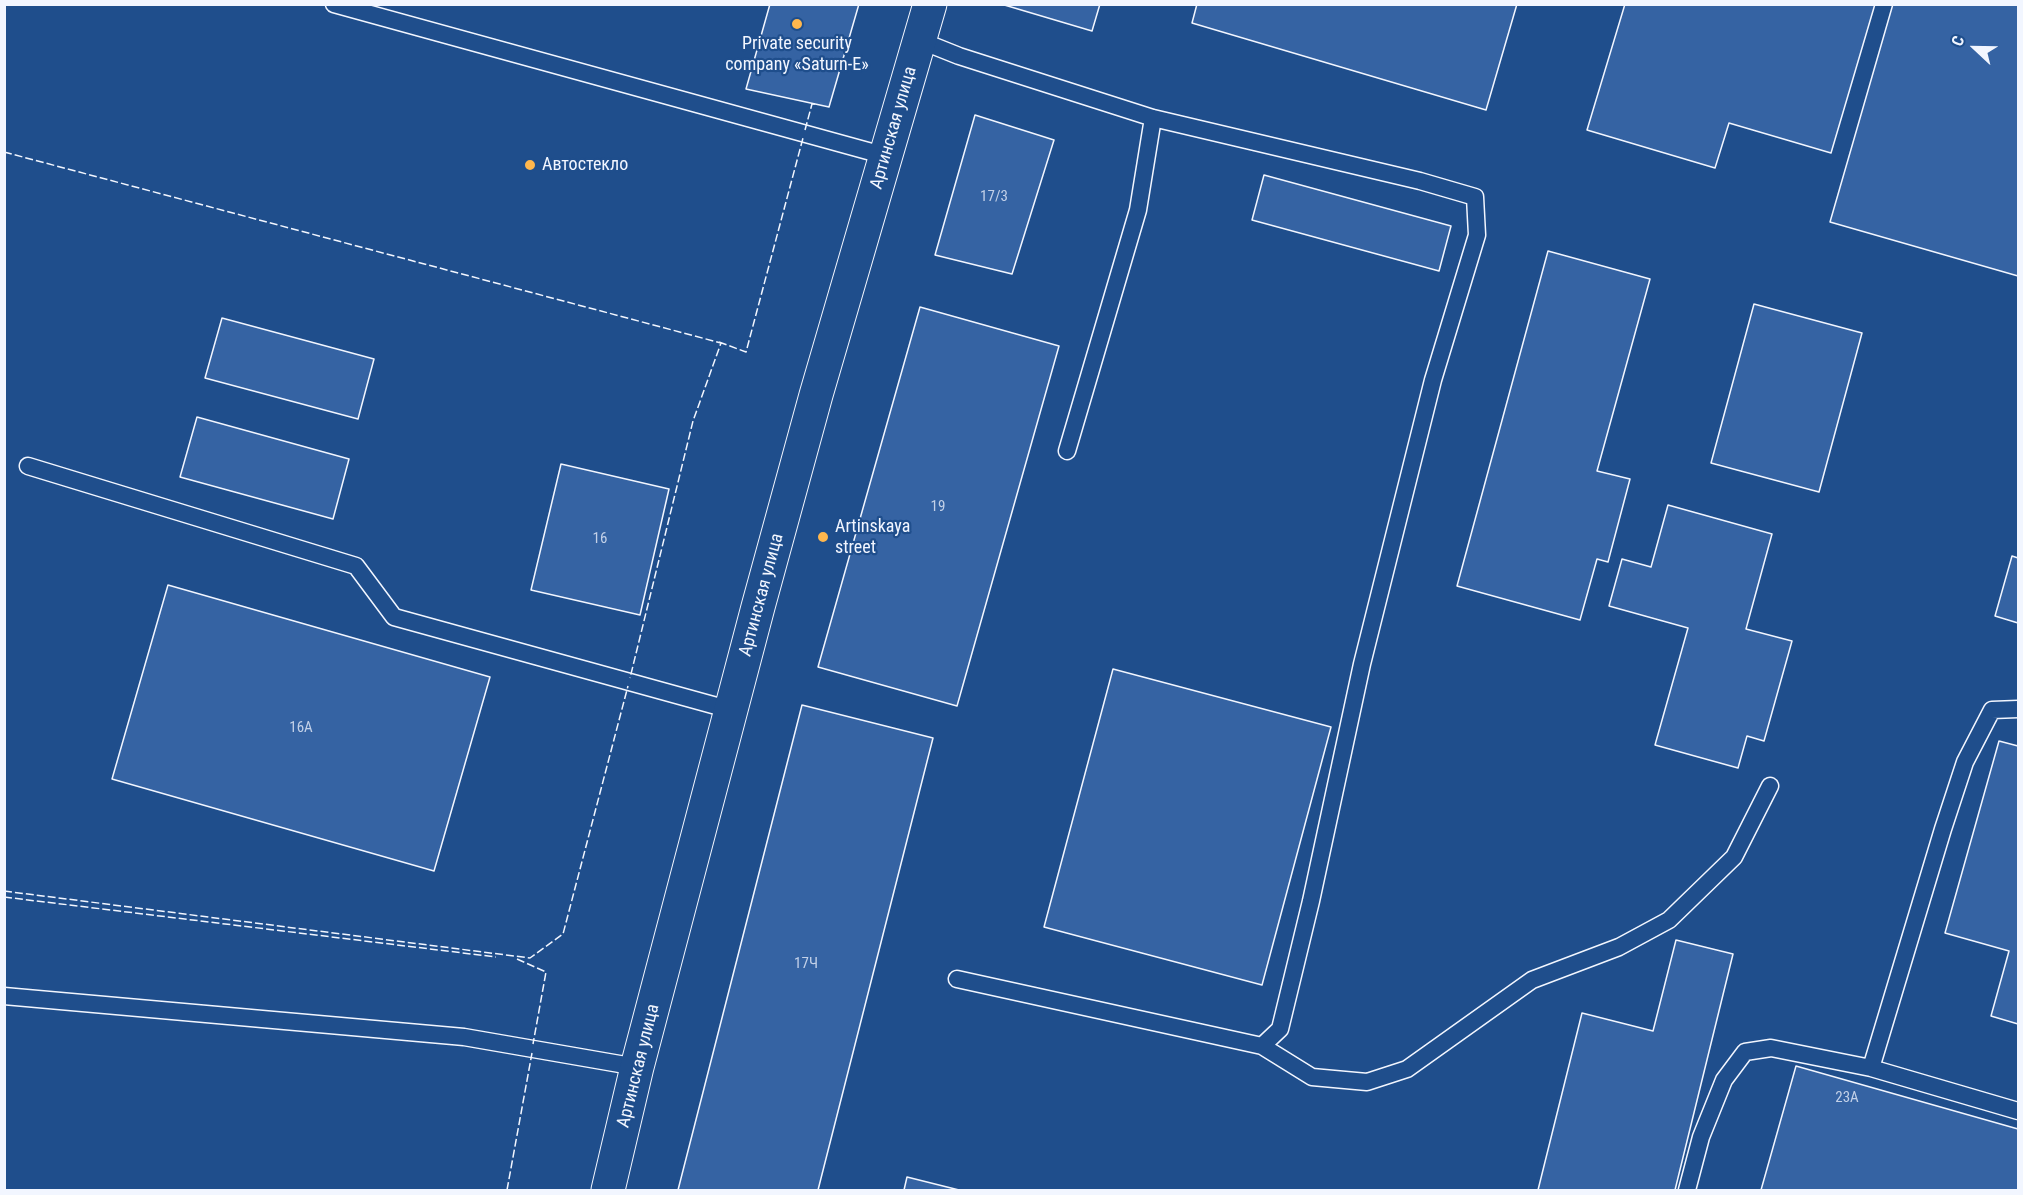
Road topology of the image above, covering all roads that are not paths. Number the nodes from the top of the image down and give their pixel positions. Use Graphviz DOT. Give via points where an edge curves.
graph roads {
  1 [pos="334,4"];
  2 [pos="930,4"];
  3 [pos="919,40"];
  4 [pos="1153,118"];
  5 [pos="886,156"];
  6 [pos="1067,451"];
  7 [pos="28,466"];
  8 [pos="2019,709"];
  9 [pos="731,710"];
  10 [pos="1770,786"];
  11 [pos="957,979"];
  12 [pos="4,996"];
  13 [pos="1263,1047"];
  14 [pos="638,1067"];
  15 [pos="1871,1068"];
  16 [pos="2019,1111"];
  17 [pos="609,1191"];
  18 [pos="1687,1191"];
  1 -- 5 [label="lane"];
  2 -- 3 [label="street, Артинская улица"];
  3 -- 4 [label="lane"];
  3 -- 5 [label="street, Артинская улица"];
  4 -- 6 [label="lane" via="1138,210"];
  4 -- 13 [label="lane" via="1475,197 1477,235 1421,426 1362,664 1280,1029"];
  5 -- 9 [label="street, Артинская улица" via="816,395"];
  7 -- 9 [label="lane" via="356,566 394,617"];
  8 -- 15 [label="lane" via="1992,711 1965,762"];
  9 -- 14 [label="street, Артинская улица"];
  10 -- 13 [label="lane" via="1734,857 1669,920 1619,947 1532,980 1407,1070 1367,1082 1312,1077"];
  11 -- 13 [label="lane"];
  12 -- 14 [label="lane" via="464,1037"];
  14 -- 17 [label="street, Артинская улица"];
  15 -- 16 [label="lane"];
  15 -- 18 [label="lane" via="1771,1048 1745,1052 1724,1080 1701,1137"];
}
